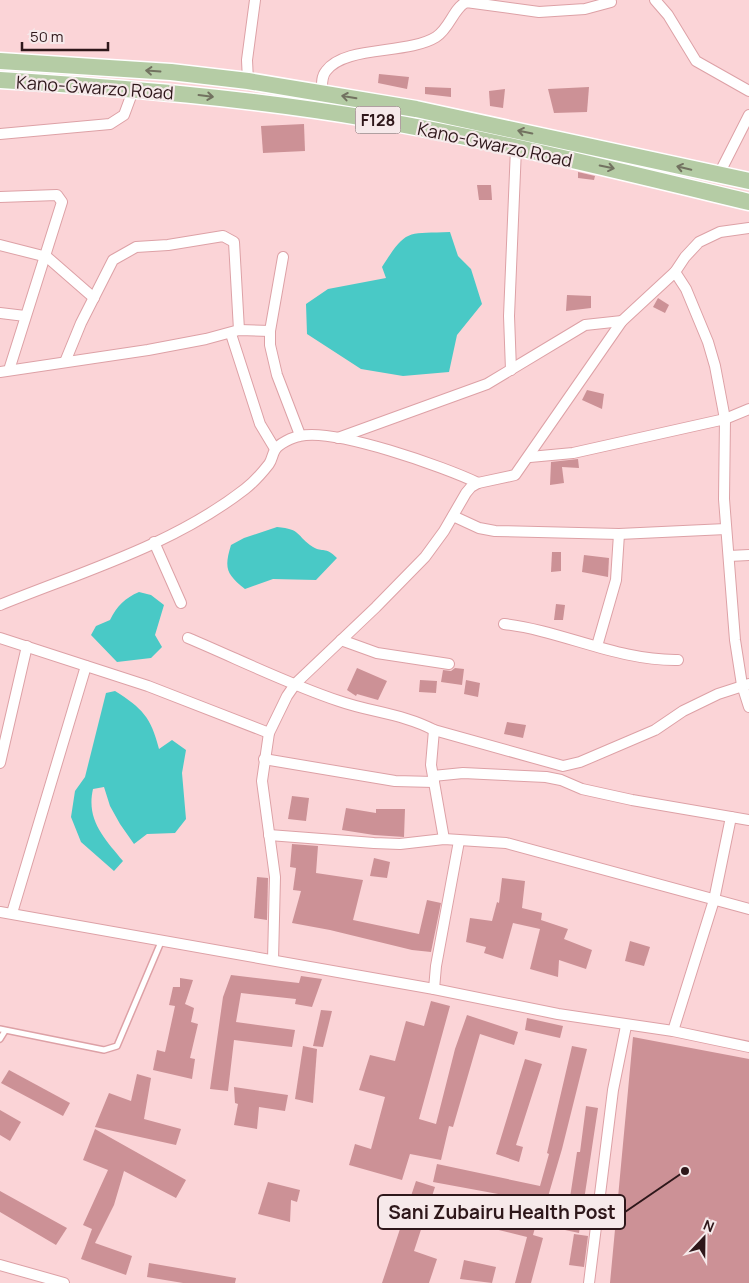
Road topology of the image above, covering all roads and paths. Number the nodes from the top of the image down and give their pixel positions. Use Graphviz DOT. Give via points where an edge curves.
graph roads {
  1 [pos="255,0"];
  2 [pos="655,0"];
  3 [pos="611,2"];
  4 [pos="0,61"];
  5 [pos="0,80"];
  6 [pos="248,81"];
  7 [pos="134,88"];
  8 [pos="749,91"];
  9 [pos="322,93"];
  10 [pos="749,115"];
  11 [pos="0,134"];
  12 [pos="516,148"];
  13 [pos="718,176"];
  14 [pos="749,181"];
  15 [pos="0,197"];
  16 [pos="749,202"];
  17 [pos="749,228"];
  18 [pos="0,245"];
  19 [pos="47,256"];
  20 [pos="283,258"];
  21 [pos="675,272"];
  22 [pos="94,298"];
  23 [pos="0,313"];
  24 [pos="25,316"];
  25 [pos="622,321"];
  26 [pos="270,331"];
  27 [pos="235,332"];
  28 [pos="65,362"];
  29 [pos="511,370"];
  30 [pos="5,371"];
  31 [pos="749,409"];
  32 [pos="725,419"];
  33 [pos="300,436"];
  34 [pos="337,438"];
  35 [pos="275,449"];
  36 [pos="530,457"];
  37 [pos="478,483"];
  38 [pos="453,516"];
  39 [pos="726,529"];
  40 [pos="619,534"];
  41 [pos="154,542"];
  42 [pos="749,555"];
  43 [pos="729,556"];
  44 [pos="181,602"];
  45 [pos="0,605"];
  46 [pos="504,624"];
  47 [pos="0,638"];
  48 [pos="188,638"];
  49 [pos="341,640"];
  50 [pos="26,646"];
  51 [pos="597,646"];
  52 [pos="678,660"];
  53 [pos="449,664"];
  54 [pos="86,666"];
  55 [pos="296,683"];
  56 [pos="746,685"];
  57 [pos="749,706"];
  58 [pos="434,730"];
  59 [pos="270,733"];
  60 [pos="264,759"];
  61 [pos="0,762"];
  62 [pos="563,766"];
  63 [pos="433,779"];
  64 [pos="562,780"];
  65 [pos="731,817"];
  66 [pos="749,820"];
  67 [pos="269,836"];
  68 [pos="444,839"];
  69 [pos="459,841"];
  70 [pos="714,900"];
  71 [pos="749,909"];
  72 [pos="0,912"];
  73 [pos="12,914"];
  74 [pos="161,942"];
  75 [pos="273,960"];
  76 [pos="434,989"];
  77 [pos="626,1026"];
  78 [pos="3,1030"];
  79 [pos="673,1032"];
  80 [pos="0,1039"];
  81 [pos="749,1047"];
  82 [pos="0,1264"];
  83 [pos="64,1283"];
  84 [pos="589,1283"];
  1 -- 6 [label="street"];
  2 -- 8 [label="street" via="696,61"];
  3 -- 9 [label="street" via="585,9 539,12 466,2 442,32 429,40 389,51 351,56 327,69"];
  6 -- 4 [label="main road, Kano-Gwarzo Road / F128, one-way" via="171,72"];
  5 -- 7 [label="main road, Kano-Gwarzo Road / F128"];
  6 -- 9 [label="main road, Kano-Gwarzo Road / F128"];
  7 -- 11 [label="street" via="124,115 110,124"];
  7 -- 12 [label="main road, Kano-Gwarzo Road / F128, one-way" via="270,103 372,119"];
  13 -- 9 [label="main road, Kano-Gwarzo Road / F128, one-way" via="436,114"];
  10 -- 13 [label="street"];
  12 -- 16 [label="main road, Kano-Gwarzo Road / F128, one-way"];
  12 -- 29 [label="street" via="508,316"];
  13 -- 14 [label="main road, Kano-Gwarzo Road / F128"];
  15 -- 19 [label="street" via="54,195 61,198"];
  17 -- 21 [label="street" via="708,236"];
  18 -- 19 [label="street"];
  19 -- 22 [label="street"];
  19 -- 24 [label="street"];
  20 -- 26 [label="street"];
  21 -- 25 [label="street"];
  21 -- 32 [label="street" via="686,289 708,342"];
  22 -- 27 [label="street" via="113,260 129,250 226,236 234,242"];
  22 -- 28 [label="street"];
  23 -- 24 [label="street"];
  24 -- 30 [label="street"];
  25 -- 29 [label="street" via="585,325"];
  25 -- 36 [label="street"];
  26 -- 27 [label="street"];
  26 -- 33 [label="street" via="272,358"];
  27 -- 28 [label="street" via="148,350"];
  27 -- 35 [label="street" via="260,424"];
  28 -- 30 [label="street"];
  29 -- 34 [label="street" via="473,391"];
  31 -- 32 [label="street"];
  32 -- 36 [label="street" via="573,453"];
  32 -- 39 [label="street"];
  33 -- 34 [label="street"];
  33 -- 35 [label="street"];
  34 -- 37 [label="street" via="430,462"];
  35 -- 41 [label="street" via="263,472 242,491 192,525"];
  36 -- 37 [label="street" via="515,475"];
  37 -- 38 [label="street" via="466,493"];
  38 -- 40 [label="street" via="478,528 495,531"];
  38 -- 49 [label="street" via="425,557"];
  39 -- 40 [label="street"];
  39 -- 43 [label="street"];
  40 -- 51 [label="street" via="616,580"];
  41 -- 44 [label="street"];
  41 -- 45 [label="street"];
  42 -- 43 [label="street"];
  43 -- 56 [label="street" via="735,640"];
  46 -- 51 [label="street" via="546,631"];
  47 -- 50 [label="street"];
  48 -- 55 [label="street"];
  49 -- 53 [label="street" via="377,653"];
  49 -- 55 [label="street"];
  50 -- 54 [label="street"];
  50 -- 61 [label="street"];
  51 -- 52 [label="street" via="617,653"];
  54 -- 59 [label="street"];
  54 -- 73 [label="street"];
  55 -- 58 [label="street" via="342,702 421,723"];
  55 -- 59 [label="street" via="286,696"];
  56 -- 57 [label="street"];
  56 -- 62 [label="street" via="683,711 655,730"];
  58 -- 62 [label="street"];
  58 -- 63 [label="street"];
  59 -- 60 [label="street"];
  60 -- 63 [label="street" via="395,781"];
  60 -- 67 [label="street" via="263,794"];
  62 -- 64 [label="street"];
  63 -- 64 [label="street" via="464,772"];
  63 -- 68 [label="street"];
  64 -- 65 [label="street" via="582,789"];
  65 -- 66 [label="street"];
  65 -- 70 [label="street"];
  67 -- 68 [label="street" via="400,844"];
  67 -- 75 [label="street" via="275,876"];
  68 -- 69 [label="street"];
  69 -- 70 [label="street" via="521,845"];
  69 -- 76 [label="street"];
  70 -- 71 [label="street"];
  70 -- 79 [label="street"];
  72 -- 73 [label="street"];
  73 -- 74 [label="street"];
  74 -- 75 [label="street"];
  74 -- 78 [label="lane" via="117,1046 111,1050"];
  75 -- 76 [label="street"];
  76 -- 77 [label="street"];
  77 -- 79 [label="street"];
  77 -- 84 [label="street" via="613,1090"];
  78 -- 80 [label="lane"];
  79 -- 81 [label="street"];
  82 -- 83 [label="street"];
}
